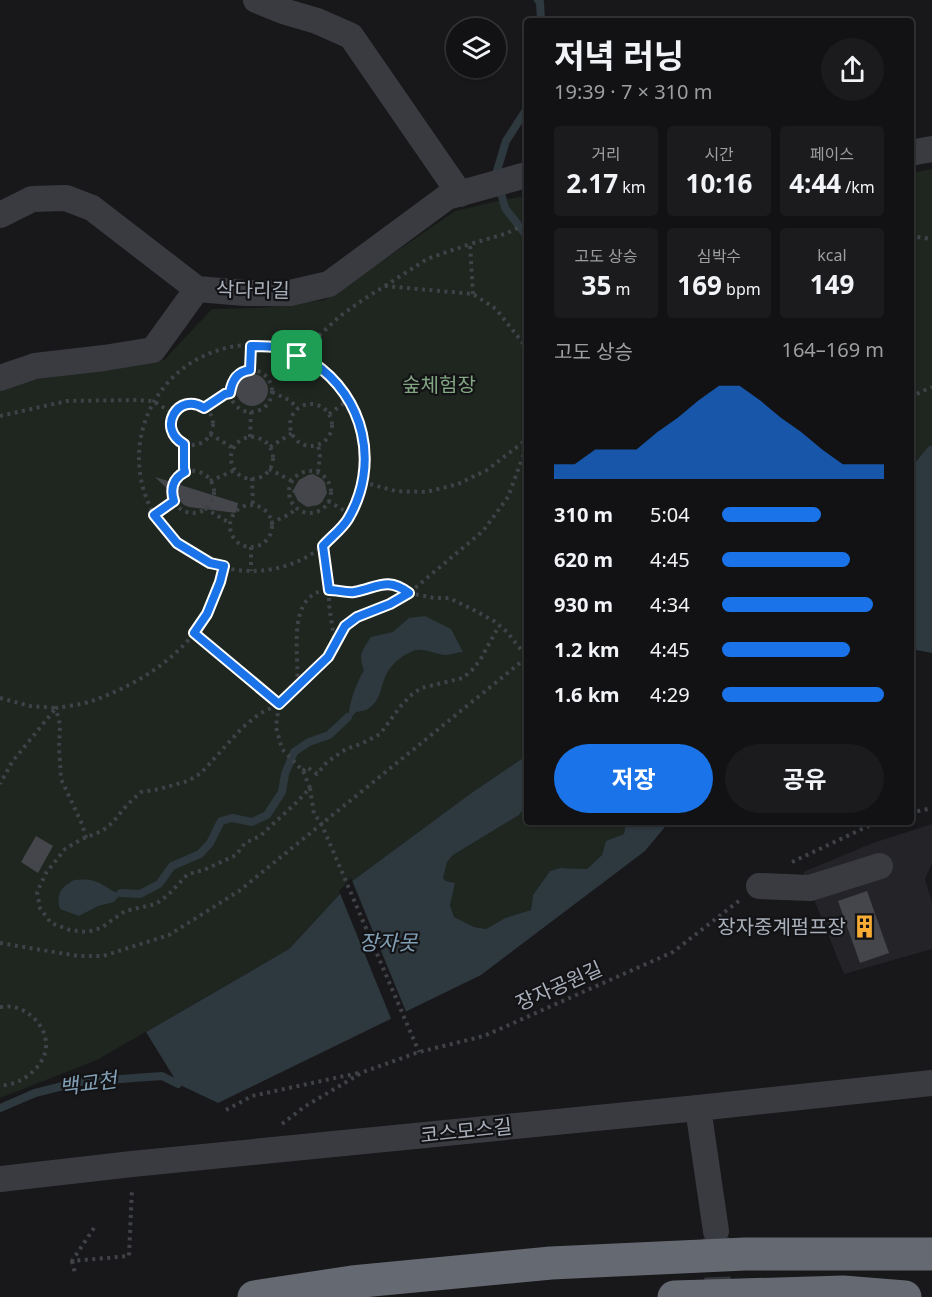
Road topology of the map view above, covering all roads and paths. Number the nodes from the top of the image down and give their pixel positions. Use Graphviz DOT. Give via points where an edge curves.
graph roads {
  1 [pos="256,0"];
  2 [pos="932,149"];
  3 [pos="914,152"];
  4 [pos="524,176"];
  5 [pos="467,192"];
  6 [pos="0,215"];
  7 [pos="524,225"];
  8 [pos="914,237"];
  9 [pos="932,239"];
  10 [pos="470,244"];
  11 [pos="385,286"];
  12 [pos="197,289"];
  13 [pos="472,294"];
  14 [pos="524,344"];
  15 [pos="251,346"];
  16 [pos="297,356"];
  17 [pos="250,370"];
  18 [pos="0,378"];
  19 [pos="932,387"];
  20 [pos="272,392"];
  21 [pos="230,393"];
  22 [pos="914,395"];
  23 [pos="348,400"];
  24 [pos="153,401"];
  25 [pos="204,408"];
  26 [pos="298,408"];
  27 [pos="251,412"];
  28 [pos="174,414"];
  29 [pos="329,414"];
  30 [pos="0,416"];
  31 [pos="292,433"];
  32 [pos="210,434"];
  33 [pos="250,437"];
  34 [pos="524,442"];
  35 [pos="184,444"];
  36 [pos="318,444"];
  37 [pos="270,447"];
  38 [pos="233,448"];
  39 [pos="524,455"];
  40 [pos="269,469"];
  41 [pos="235,470"];
  42 [pos="185,472"];
  43 [pos="318,472"];
  44 [pos="252,478"];
  45 [pos="210,481"];
  46 [pos="292,481"];
  47 [pos="363,482"];
  48 [pos="174,501"];
  49 [pos="328,501"];
  50 [pos="253,505"];
  51 [pos="205,508"];
  52 [pos="297,508"];
  53 [pos="350,514"];
  54 [pos="154,515"];
  55 [pos="230,522"];
  56 [pos="271,523"];
  57 [pos="323,546"];
  58 [pos="251,547"];
  59 [pos="224,566"];
  60 [pos="251,571"];
  61 [pos="329,590"];
  62 [pos="409,593"];
  63 [pos="499,626"];
  64 [pos="194,633"];
  65 [pos="335,645"];
  66 [pos="524,654"];
  67 [pos="524,659"];
  68 [pos="297,686"];
  69 [pos="0,698"];
  70 [pos="279,704"];
  71 [pos="56,708"];
  72 [pos="303,771"];
  73 [pos="0,784"];
  74 [pos="310,788"];
  75 [pos="932,808"];
  76 [pos="914,812"];
  77 [pos="321,823"];
  78 [pos="871,825"];
  79 [pos="86,838"];
  80 [pos="880,867"];
  81 [pos="759,886"];
  82 [pos="0,943"];
  83 [pos="0,1007"];
  84 [pos="419,1052"];
  85 [pos="363,1072"];
  86 [pos="932,1083"];
  87 [pos="0,1086"];
  88 [pos="698,1108"];
  89 [pos="226,1110"];
  90 [pos="277,1127"];
  91 [pos="133,1178"];
  92 [pos="0,1179"];
  93 [pos="94,1228"];
  94 [pos="716,1231"];
  95 [pos="932,1254"];
  96 [pos="72,1261"];
  97 [pos="75,1273"];
  98 [pos="254,1297"];
  99 [pos="674,1297"];
  100 [pos="905,1297"];
  1 -- 5 [label="street" via="351,36"];
  2 -- 3 [label="street"];
  4 -- 5 [label="street, 삭다리길"];
  5 -- 12 [label="street, 삭다리길" via="447,197 329,284 290,293"];
  6 -- 12 [label="street, 삭다리길" via="32,199 66,198 92,208"];
  7 -- 10 [label="path"];
  8 -- 9 [label="path"];
  10 -- 11 [label="path" via="426,259"];
  10 -- 13 [label="path"];
  11 -- 13 [label="path"];
  11 -- 16 [label="path" via="339,316"];
  12 -- 18 [label="street" via="153,350 35,366"];
  13 -- 14 [label="path" via="496,309"];
  15 -- 16 [label="path" via="278,348"];
  15 -- 17 [label="path"];
  15 -- 24 [label="path" via="207,354 176,373"];
  16 -- 23 [label="path" via="311,361 339,385"];
  17 -- 20 [label="path" via="266,376"];
  17 -- 21 [label="path" via="234,378"];
  19 -- 22 [label="path"];
  20 -- 26 [label="path"];
  20 -- 27 [label="path" via="264,408"];
  21 -- 25 [label="path"];
  21 -- 27 [label="path" via="239,408"];
  23 -- 29 [label="path"];
  23 -- 47 [label="path" via="357,416 366,451"];
  24 -- 28 [label="path"];
  24 -- 30 [label="path" via="67,401"];
  24 -- 54 [label="path" via="140,438 139,476"];
  25 -- 28 [label="path" via="187,404"];
  25 -- 32 [label="path" via="213,423"];
  26 -- 29 [label="path" via="320,405"];
  26 -- 31 [label="path" via="291,418"];
  27 -- 33 [label="path"];
  28 -- 35 [label="path" via="172,430"];
  29 -- 36 [label="path" via="331,430"];
  31 -- 36 [label="path" via="299,442"];
  31 -- 37 [label="path"];
  32 -- 35 [label="path" via="199,444"];
  32 -- 38 [label="path"];
  33 -- 37 [label="path" via="261,439"];
  33 -- 38 [label="path"];
  34 -- 47 [label="path" via="487,470 458,484 426,492 395,491"];
  35 -- 42 [label="path"];
  36 -- 43 [label="path"];
  37 -- 40 [label="path" via="273,456"];
  38 -- 41 [label="path"];
  39 -- 62 [label="path" via="508,497 483,531"];
  40 -- 44 [label="path"];
  40 -- 46 [label="path"];
  41 -- 44 [label="path"];
  41 -- 45 [label="path"];
  42 -- 45 [label="path" via="202,473"];
  42 -- 48 [label="path" via="173,485"];
  43 -- 46 [label="path" via="298,474"];
  43 -- 49 [label="path" via="329,483"];
  44 -- 50 [label="path"];
  45 -- 51 [label="path" via="213,497"];
  46 -- 52 [label="path" via="290,498"];
  47 -- 53 [label="path"];
  48 -- 51 [label="path" via="186,512"];
  48 -- 54 [label="path"];
  49 -- 52 [label="path" via="317,512"];
  49 -- 53 [label="path"];
  50 -- 55 [label="path" via="239,508"];
  50 -- 56 [label="path" via="266,511"];
  51 -- 55 [label="path"];
  52 -- 56 [label="path"];
  53 -- 57 [label="path"];
  54 -- 59 [label="path" via="177,543 210,563"];
  55 -- 58 [label="path" via="233,538"];
  56 -- 58 [label="path" via="268,538"];
  57 -- 60 [label="path" via="286,566"];
  57 -- 61 [label="path"];
  58 -- 60 [label="path"];
  59 -- 60 [label="path"];
  59 -- 64 [label="path" via="207,614"];
  61 -- 62 [label="path" via="351,593 383,583 399,585"];
  61 -- 65 [label="path"];
  61 -- 68 [label="path" via="311,595 300,610 296,629"];
  62 -- 63 [label="path" via="449,598"];
  62 -- 65 [label="path" via="357,617 345,626"];
  63 -- 66 [label="path"];
  63 -- 72 [label="path" via="480,660 463,678 420,688 380,734 346,749 317,774 307,767"];
  64 -- 70 [label="path"];
  64 -- 71 [label="path" via="156,669 124,687 90,702"];
  65 -- 68 [label="path" via="328,657"];
  67 -- 77 [label="path"];
  68 -- 70 [label="path"];
  69 -- 71 [label="path"];
  70 -- 72 [label="path" via="276,727 282,749"];
  70 -- 79 [label="path" via="242,728 201,773 188,781 141,792 113,822"];
  71 -- 73 [label="path" via="12,762"];
  71 -- 79 [label="path" via="61,779"];
  72 -- 74 [label="path"];
  74 -- 77 [label="path" via="314,814"];
  74 -- 79 [label="path" via="236,855 188,874 156,904 124,911 101,928 87,932 51,923 40,908 37,892 65,849"];
  75 -- 76 [label="path"];
  77 -- 82 [label="path" via="239,891 169,935 104,956 78,956"];
  77 -- 84 [label="path"];
  78 -- 81 [label="path, 장자공원길" via="788,864"];
  80 -- 81 [label="street" via="810,888"];
  81 -- 84 [label="path, 장자공원길" via="673,952 484,1036"];
  83 -- 87 [label="path" via="14,1007 35,1018 46,1046 36,1069 19,1081"];
  84 -- 85 [label="path, 장자공원길"];
  85 -- 89 [label="path" via="252,1096"];
  85 -- 90 [label="path, 장자공원길"];
  86 -- 88 [label="street, 코스모스길"];
  88 -- 92 [label="street, 코스모스길"];
  88 -- 94 [label="street"];
  91 -- 96 [label="path" via="129,1256"];
  93 -- 96 [label="path"];
  95 -- 98 [label="highway" via="744,1254 551,1263 352,1282"];
  96 -- 97 [label="path"];
  99 -- 100 [label="highway" via="843,1292"];
}
